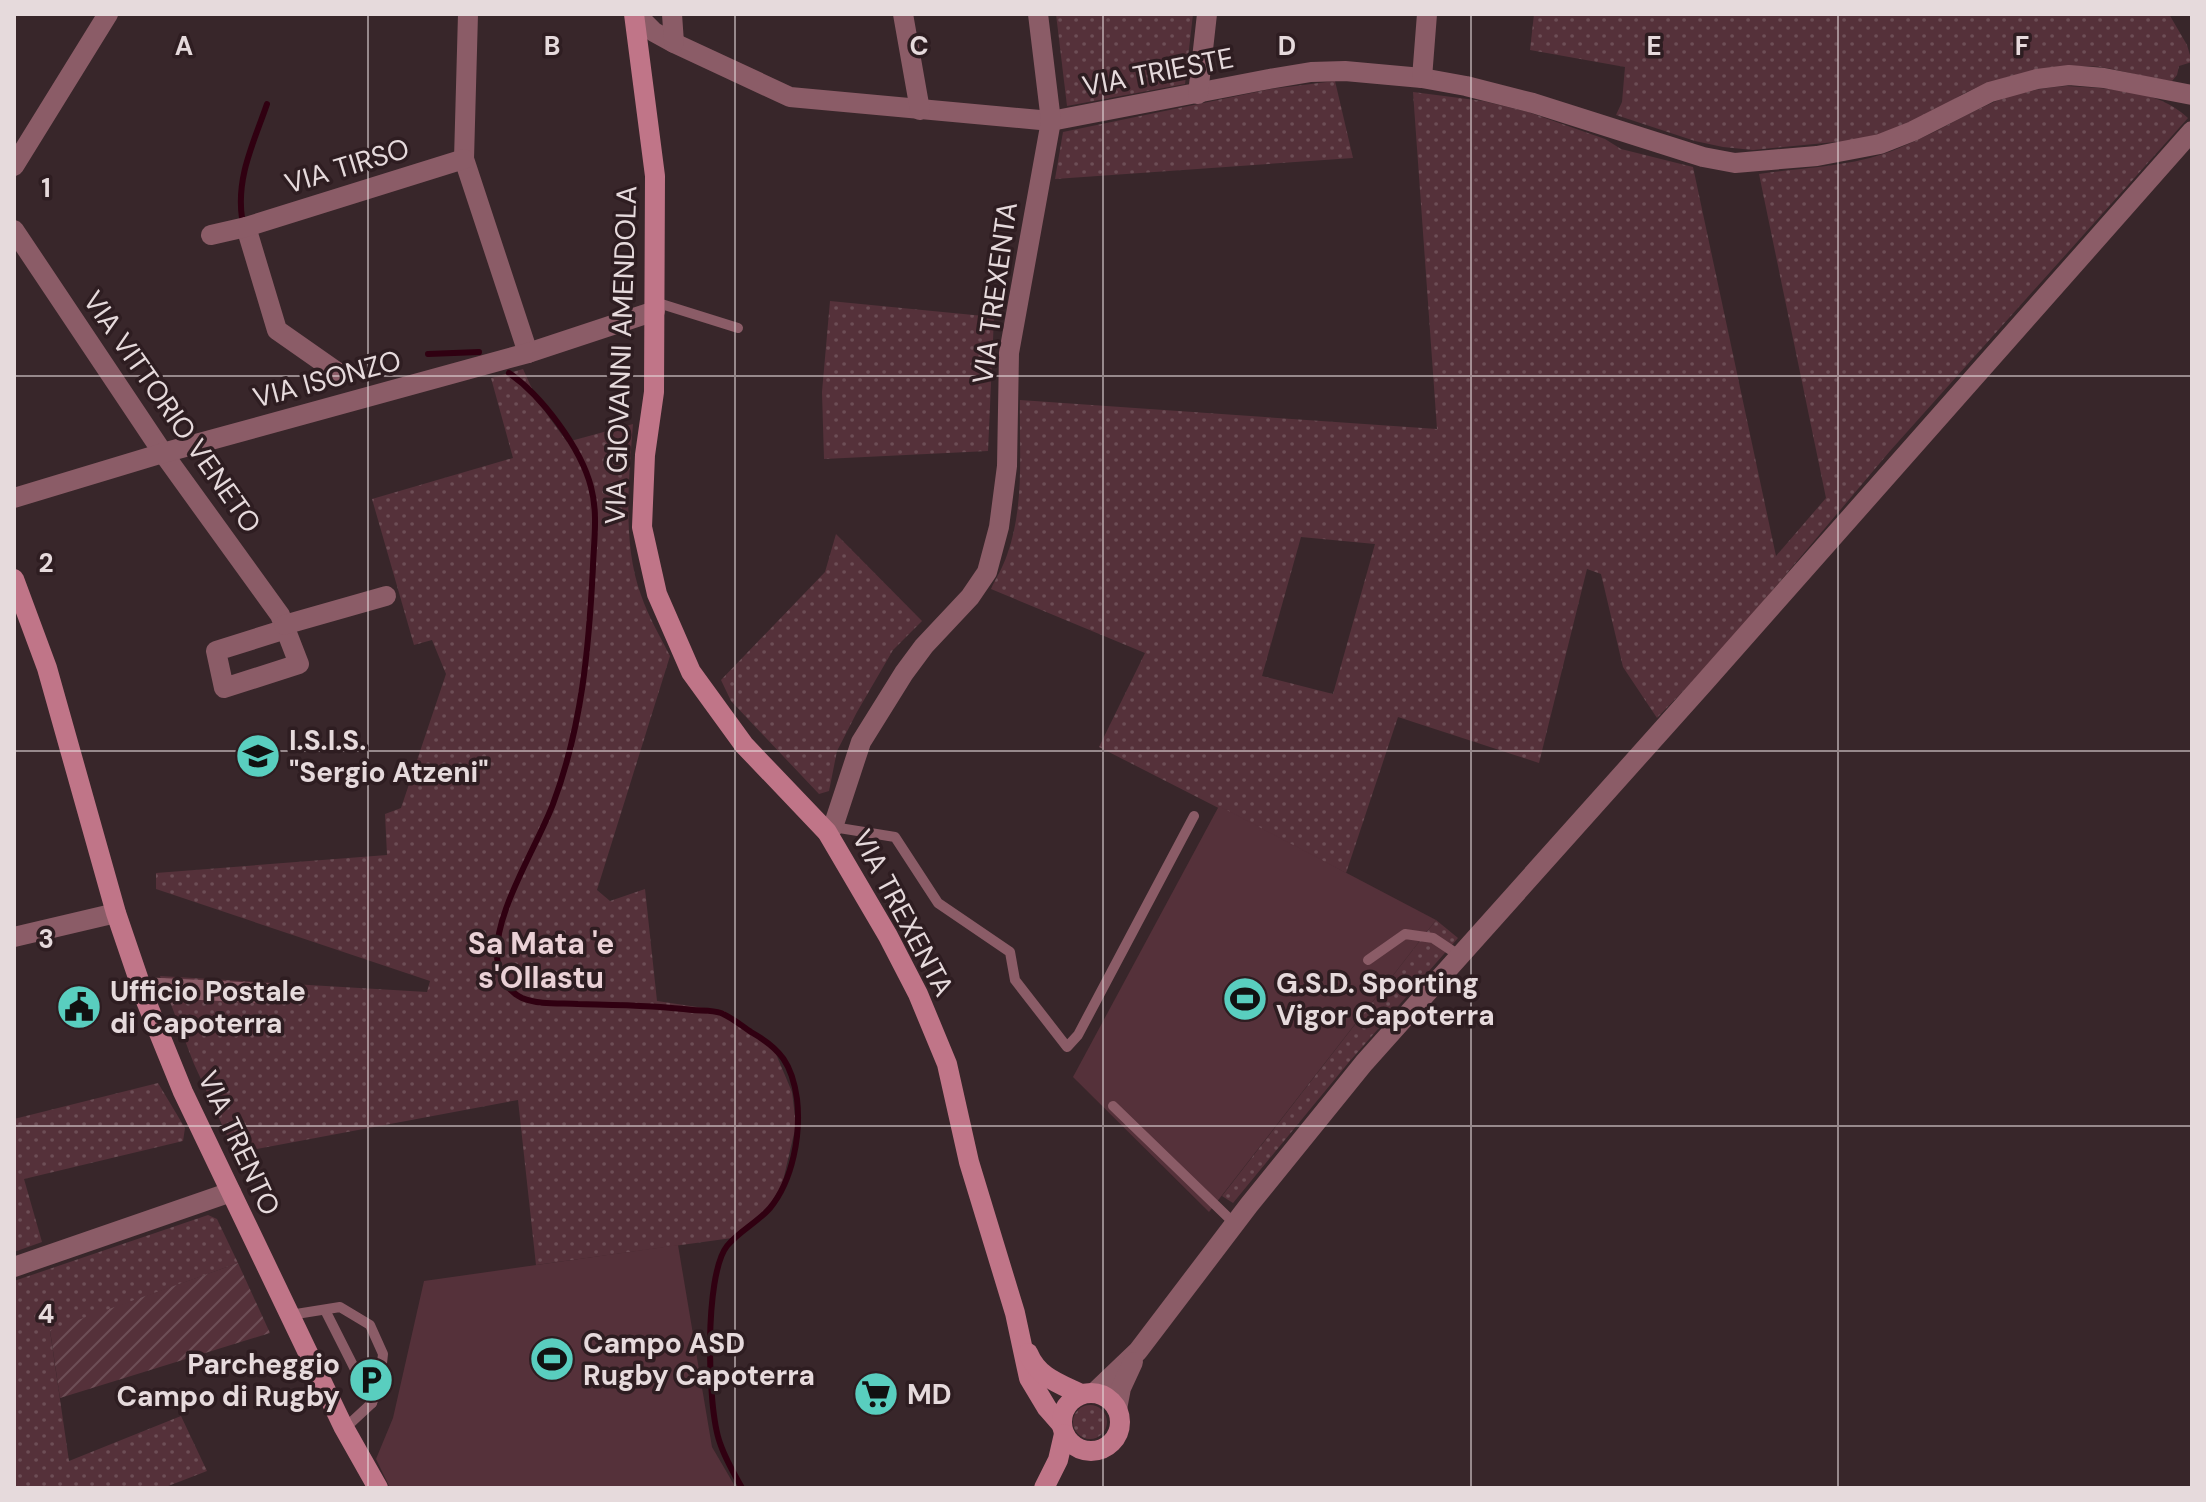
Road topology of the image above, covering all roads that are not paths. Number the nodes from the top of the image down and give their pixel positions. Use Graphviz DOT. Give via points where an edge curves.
graph roads {
  1 [pos="108,14"];
  2 [pos="468,14"];
  3 [pos="635,14"];
  4 [pos="672,14"];
  5 [pos="903,14"];
  6 [pos="1038,14"];
  7 [pos="1207,14"];
  8 [pos="1427,14"];
  9 [pos="674,43"];
  10 [pos="1422,78"];
  11 [pos="1198,94"];
  12 [pos="2192,95"];
  13 [pos="920,110"];
  14 [pos="1051,121"];
  15 [pos="2192,131"];
  16 [pos="464,159"];
  17 [pos="14,166"];
  18 [pos="246,227"];
  19 [pos="14,230"];
  20 [pos="211,235"];
  21 [pos="655,307"];
  22 [pos="738,328"];
  23 [pos="528,353"];
  24 [pos="337,372"];
  25 [pos="163,453"];
  26 [pos="14,498"];
  27 [pos="14,579"];
  28 [pos="386,596"];
  29 [pos="1194,816"];
  30 [pos="830,829"];
  31 [pos="116,913"];
  32 [pos="14,937"];
  33 [pos="1460,956"];
  34 [pos="1368,960"];
  35 [pos="141,987"];
  36 [pos="280,994"];
  37 [pos="1113,1106"];
  38 [pos="231,1192"];
  39 [pos="1235,1224"];
  40 [pos="14,1267"];
  41 [pos="325,1310"];
  42 [pos="290,1315"];
  43 [pos="1023,1342"];
  44 [pos="1138,1351"];
  45 [pos="1088,1394"];
  46 [pos="372,1403"];
  47 [pos="1117,1409"];
  48 [pos="344,1429"];
  49 [pos="1062,1429"];
  50 [pos="1088,1451"];
  51 [pos="378,1488"];
  52 [pos="1046,1488"];
  1 -- 17 [label="street"];
  2 -- 16 [label="street"];
  3 -- 9 [label="street, VIA TRIESTE"];
  3 -- 21 [label="street, VIA GIOVANNI AMENDOLA" via="655,176"];
  4 -- 9 [label="street"];
  5 -- 13 [label="street"];
  6 -- 14 [label="street, VIA TREXENTA"];
  7 -- 11 [label="street"];
  8 -- 10 [label="street"];
  9 -- 13 [label="street, VIA TRIESTE" via="790,97"];
  10 -- 11 [label="street, VIA TRIESTE" via="1311,72"];
  10 -- 12 [label="street, VIA TRIESTE" via="1533,103 1735,163 1880,144 1990,92 2037,79 2104,78"];
  11 -- 14 [label="street, VIA TRIESTE"];
  13 -- 14 [label="street, VIA TRIESTE"];
  14 -- 30 [label="street, VIA TREXENTA" via="1009,353 1007,466 987,572 910,664 861,742"];
  15 -- 33 [label="street"];
  16 -- 18 [label="street, VIA TIRSO"];
  16 -- 23 [label="street"];
  18 -- 20 [label="street, VIA TIRSO"];
  18 -- 24 [label="street" via="277,330"];
  19 -- 25 [label="street, VIA VITTORIO VENETO"];
  21 -- 22 [label="lane"];
  21 -- 23 [label="street, VIA ISONZO"];
  21 -- 30 [label="street, VIA GIOVANNI AMENDOLA" via="654,392 642,527 657,594 691,672 744,745"];
  23 -- 25 [label="street, VIA ISONZO"];
  25 -- 26 [label="street, VIA ISONZO"];
  25 -- 28 [label="street, VIA VITTORIO VENETO" via="285,627"];
  27 -- 31 [label="street, VIA TRENTO" via="47,668"];
  29 -- 30 [label="lane" via="1067,1047 1015,980 1010,952 938,903 895,837"];
  30 -- 43 [label="street, VIA TREXENTA" via="918,994 947,1064 969,1162"];
  31 -- 32 [label="street"];
  31 -- 35 [label="street, VIA TRENTO"];
  33 -- 34 [label="lane" via="1433,938 1405,934"];
  33 -- 39 [label="street" via="1364,1063"];
  35 -- 36 [label="street"];
  35 -- 38 [label="street, VIA TRENTO"];
  37 -- 39 [label="lane"];
  38 -- 40 [label="street"];
  38 -- 42 [label="street, VIA TRENTO"];
  39 -- 44 [label="street"];
  41 -- 42 [label="lane"];
  41 -- 46 [label="lane"];
  41 -- 46 [label="lane" via="340,1307 370,1325 383,1354"];
  42 -- 48 [label="street, VIA TRENTO"];
  43 -- 45 [label="street" via="1041,1373"];
  43 -- 49 [label="street" via="1031,1383"];
  44 -- 45 [label="street"];
  44 -- 47 [label="street"];
  45 -- 47 [label="street" via="1109,1399"];
  45 -- 49 [label="street" via="1066,1406"];
  46 -- 48 [label="lane"];
  47 -- 50 [label="street" via="1117,1436 1104,1449"];
  48 -- 51 [label="street, VIA TRENTO"];
  49 -- 50 [label="street" via="1076,1448"];
  49 -- 52 [label="street" via="1058,1460"];
  50 -- 52 [label="street"];
}
